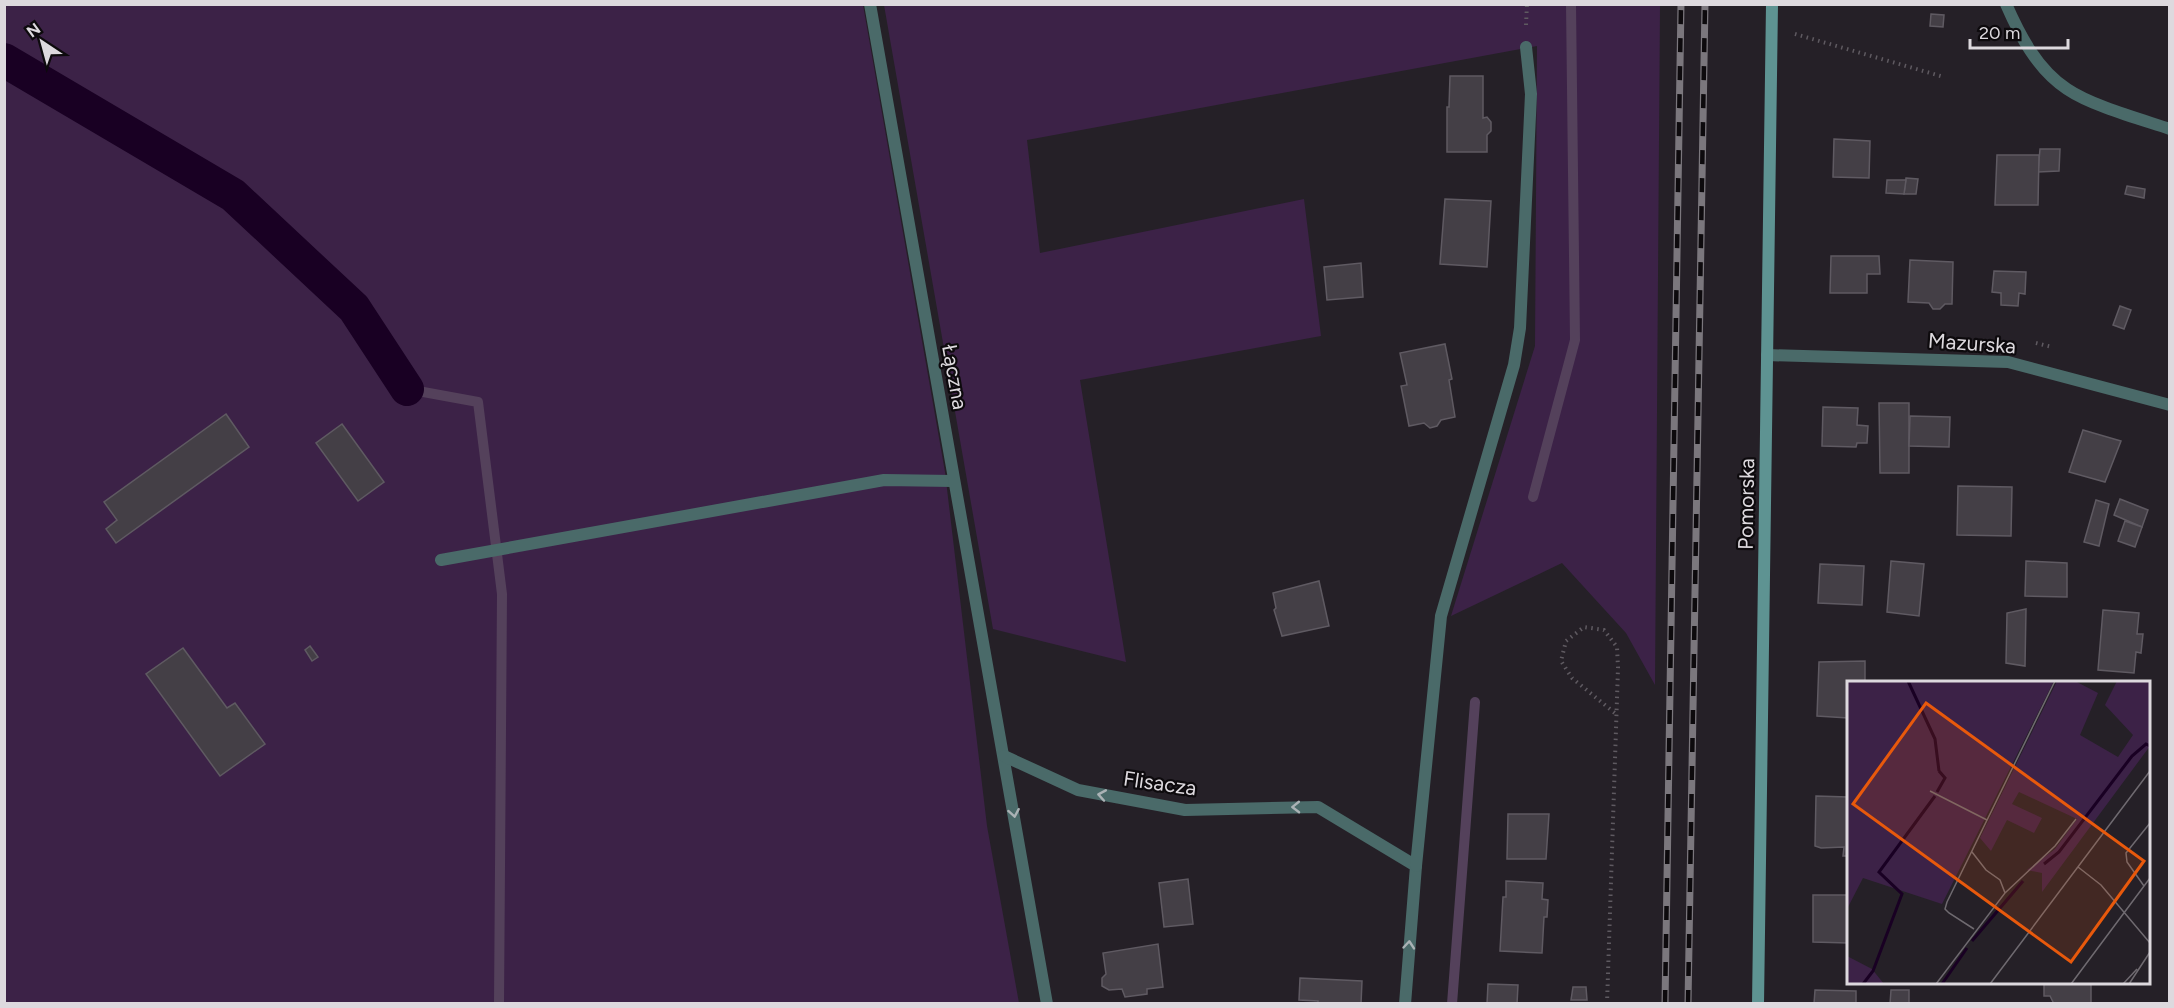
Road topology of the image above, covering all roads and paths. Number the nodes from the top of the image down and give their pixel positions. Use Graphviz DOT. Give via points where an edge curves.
graph roads {
  1 [pos="870,4"];
  2 [pos="1772,4"];
  3 [pos="2006,4"];
  4 [pos="1795,34"];
  5 [pos="1526,47"];
  6 [pos="1944,77"];
  7 [pos="2169,129"];
  8 [pos="1767,355"];
  9 [pos="2169,405"];
  10 [pos="953,481"];
  11 [pos="441,560"];
  12 [pos="1616,714"];
  13 [pos="1004,756"];
  14 [pos="1416,866"];
  15 [pos="1047,1004"];
  16 [pos="1405,1004"];
  17 [pos="1607,1004"];
  18 [pos="1758,1004"];
  1 -- 10 [label="street, Łączna"];
  2 -- 8 [label="street, Pomorska"];
  3 -- 7 [label="street" via="2039,64 2067,89"];
  4 -- 6 [label="path"];
  5 -- 14 [label="street" via="1531,94 1520,328 1514,365 1441,615"];
  8 -- 9 [label="street, Mazurska" via="2008,362"];
  8 -- 18 [label="street, Pomorska"];
  10 -- 11 [label="street" via="884,480"];
  10 -- 13 [label="street, Łączna"];
  12 -- 12 [label="path" via="1617,647 1604,630 1584,627 1566,641 1561,661 1572,678"];
  12 -- 17 [label="path"];
  14 -- 13 [label="street, Flisacza, one-way" via="1318,807 1185,810 1078,790"];
  13 -- 15 [label="street, one-way"];
  16 -- 14 [label="street, one-way"];
}
